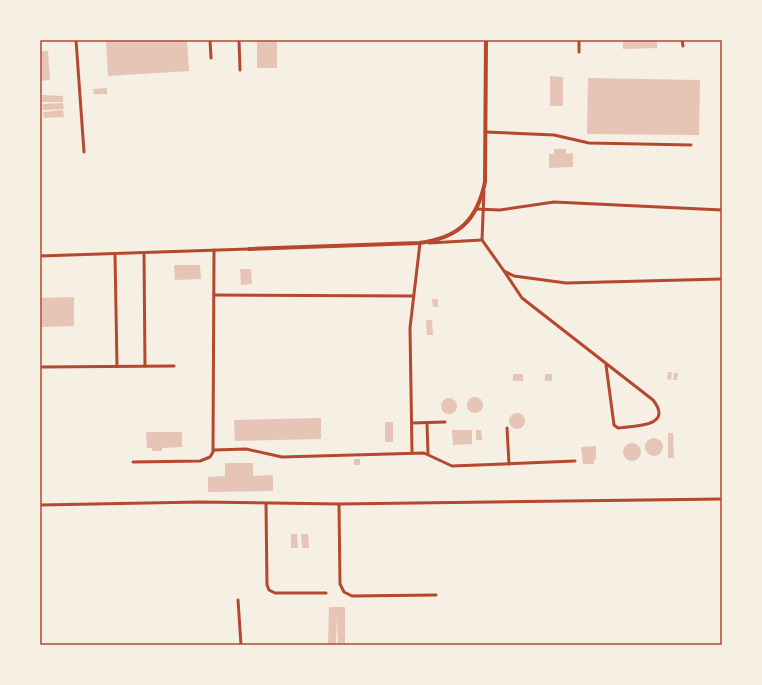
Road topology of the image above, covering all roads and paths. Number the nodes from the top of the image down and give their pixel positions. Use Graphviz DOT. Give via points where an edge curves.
graph roads {
  1 [pos="76,40"];
  2 [pos="210,40"];
  3 [pos="239,40"];
  4 [pos="486,40"];
  5 [pos="579,40"];
  6 [pos="682,40"];
  7 [pos="682,46"];
  8 [pos="579,52"];
  9 [pos="211,58"];
  10 [pos="240,70"];
  11 [pos="486,132"];
  12 [pos="690,146"];
  13 [pos="84,152"];
  14 [pos="484,182"];
  15 [pos="476,209"];
  16 [pos="484,209"];
  17 [pos="722,210"];
  18 [pos="482,240"];
  19 [pos="419,243"];
  20 [pos="249,249"];
  21 [pos="214,250"];
  22 [pos="144,253"];
  23 [pos="115,254"];
  24 [pos="40,256"];
  25 [pos="504,270"];
  26 [pos="722,279"];
  27 [pos="214,295"];
  28 [pos="413,296"];
  29 [pos="606,365"];
  30 [pos="116,366"];
  31 [pos="145,366"];
  32 [pos="174,366"];
  33 [pos="40,367"];
  34 [pos="446,422"];
  35 [pos="412,423"];
  36 [pos="427,423"];
  37 [pos="507,428"];
  38 [pos="214,450"];
  39 [pos="412,452"];
  40 [pos="428,454"];
  41 [pos="575,461"];
  42 [pos="133,462"];
  43 [pos="509,464"];
  44 [pos="722,499"];
  45 [pos="266,504"];
  46 [pos="338,504"];
  47 [pos="40,505"];
  48 [pos="326,593"];
  49 [pos="436,595"];
  50 [pos="238,600"];
  51 [pos="241,645"];
  1 -- 13 [label="lane"];
  2 -- 9 [label="lane"];
  3 -- 10 [label="lane"];
  4 -- 11 [label="street"];
  5 -- 8 [label="lane"];
  6 -- 7 [label="lane"];
  11 -- 12 [label="lane" via="554,135 589,143"];
  11 -- 14 [label="street"];
  14 -- 15 [label="street"];
  14 -- 16 [label="lane"];
  15 -- 16 [label="lane"];
  15 -- 19 [label="street" via="464,225 444,239"];
  16 -- 17 [label="lane" via="500,210 554,202"];
  16 -- 18 [label="lane"];
  18 -- 19 [label="lane"];
  18 -- 25 [label="lane"];
  19 -- 20 [label="street"];
  19 -- 28 [label="lane"];
  20 -- 21 [label="lane"];
  21 -- 22 [label="lane"];
  21 -- 27 [label="lane"];
  22 -- 23 [label="lane"];
  22 -- 31 [label="lane"];
  23 -- 24 [label="lane"];
  23 -- 30 [label="lane"];
  25 -- 26 [label="lane" via="522,278 566,283"];
  25 -- 29 [label="lane" via="522,298"];
  27 -- 28 [label="lane"];
  27 -- 38 [label="lane"];
  28 -- 35 [label="lane" via="410,328"];
  29 -- 29 [label="lane" via="653,400 659,410 656,420 649,424 616,427 613,421"];
  30 -- 31 [label="lane"];
  30 -- 33 [label="lane"];
  31 -- 32 [label="lane"];
  34 -- 36 [label="lane"];
  35 -- 36 [label="lane"];
  35 -- 39 [label="lane"];
  36 -- 40 [label="lane"];
  37 -- 43 [label="lane"];
  38 -- 39 [label="lane" via="246,449 282,457"];
  38 -- 42 [label="lane" via="210,457 200,461"];
  39 -- 40 [label="lane"];
  40 -- 43 [label="lane" via="452,466"];
  41 -- 43 [label="lane"];
  44 -- 46 [label="lane"];
  45 -- 46 [label="lane"];
  45 -- 47 [label="lane" via="200,502"];
  45 -- 48 [label="lane" via="269,590 275,593"];
  46 -- 49 [label="lane" via="340,584 344,592 352,596"];
  50 -- 51 [label="lane"];
}
